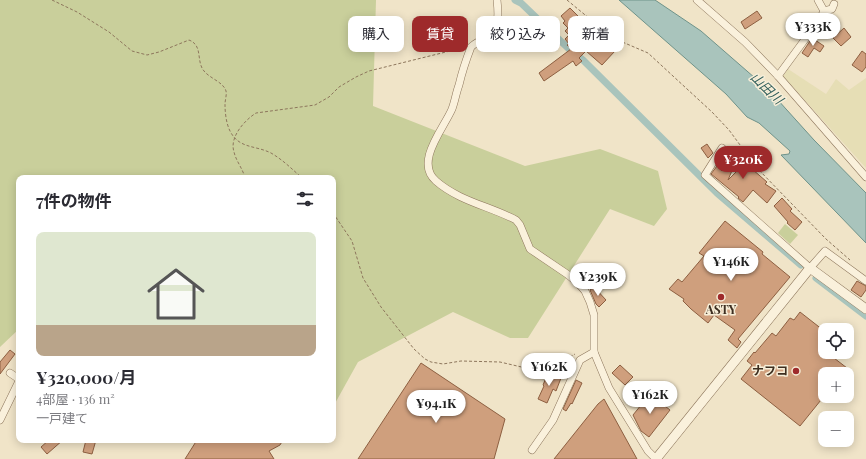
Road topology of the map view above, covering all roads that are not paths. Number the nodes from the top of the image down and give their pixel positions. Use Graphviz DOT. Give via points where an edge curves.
graph roads {
  1 [pos="497,0"];
  2 [pos="696,0"];
  3 [pos="818,0"];
  4 [pos="834,4"];
  5 [pos="824,11"];
  6 [pos="778,76"];
  7 [pos="722,148"];
  8 [pos="866,177"];
  9 [pos="810,268"];
  10 [pos="866,281"];
  11 [pos="866,309"];
  12 [pos="594,352"];
  13 [pos="10,373"];
  14 [pos="16,377"];
  15 [pos="16,386"];
  16 [pos="0,420"];
  17 [pos="532,450"];
  18 [pos="656,459"];
  1 -- 12 [label="street" via="498,23 493,33 471,47 452,109 430,151 429,173 445,188 516,220 530,249 578,283 587,296 594,315"];
  2 -- 6 [label="street" via="745,42"];
  3 -- 5 [label="street"];
  4 -- 5 [label="street" via="832,9"];
  5 -- 6 [label="street"];
  6 -- 8 [label="street"];
  7 -- 9 [label="street" via="705,175"];
  9 -- 10 [label="street" via="825,251"];
  9 -- 11 [label="street"];
  9 -- 18 [label="street"];
  12 -- 17 [label="street" via="580,360 553,420"];
  12 -- 18 [label="street" via="610,388 648,451"];
  13 -- 14 [label="street"];
  15 -- 16 [label="street"];
}
